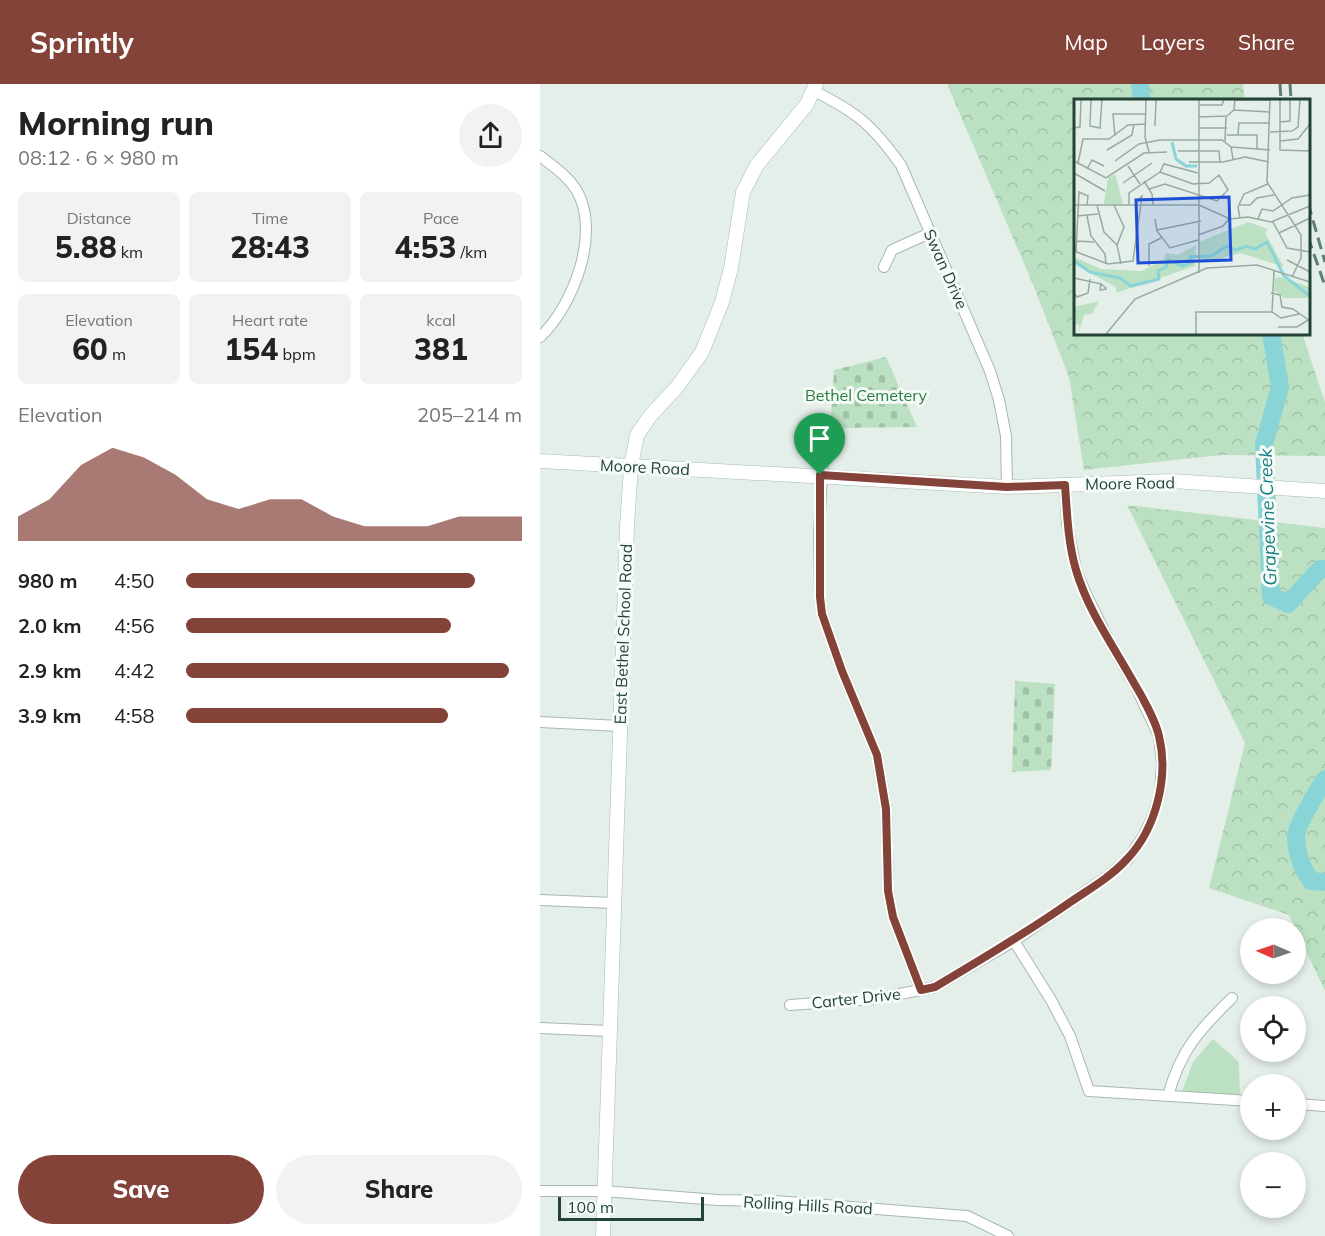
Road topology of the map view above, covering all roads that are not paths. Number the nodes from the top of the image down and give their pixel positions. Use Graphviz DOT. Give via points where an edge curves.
graph roads {
  1 [pos="815,87"];
  2 [pos="540,156"];
  3 [pos="930,233"];
  4 [pos="884,267"];
  5 [pos="540,337"];
  6 [pos="824,434"];
  7 [pos="540,461"];
  8 [pos="632,466"];
  9 [pos="820,475"];
  10 [pos="1065,485"];
  11 [pos="1007,487"];
  12 [pos="1325,490"];
  13 [pos="540,722"];
  14 [pos="620,726"];
  15 [pos="540,900"];
  16 [pos="614,903"];
  17 [pos="1014,941"];
  18 [pos="921,990"];
  19 [pos="1232,998"];
  20 [pos="790,1005"];
  21 [pos="540,1028"];
  22 [pos="609,1031"];
  23 [pos="1168,1096"];
  24 [pos="1240,1100"];
  25 [pos="1306,1105"];
  26 [pos="1325,1106"];
  27 [pos="540,1191"];
  28 [pos="604,1191"];
  29 [pos="603,1236"];
  30 [pos="1008,1236"];
  1 -- 3 [label="street, Swan Drive" via="866,122 881,138 901,165"];
  1 -- 8 [label="street, East Bethel School Road" via="807,104 757,165 743,192 731,268 712,330 692,368 637,435"];
  2 -- 5 [label="street" via="570,181 578,193 585,232 574,286 554,322"];
  3 -- 4 [label="street" via="892,250"];
  3 -- 11 [label="street, Swan Drive" via="996,390 1006,436"];
  6 -- 9 [label="street"];
  7 -- 8 [label="street, Moore Road"];
  8 -- 9 [label="street, Moore Road"];
  8 -- 14 [label="street, East Bethel School Road"];
  9 -- 11 [label="street, Moore Road"];
  9 -- 18 [label="street" via="822,614 877,755 886,809 888,891 893,917"];
  10 -- 11 [label="street, Moore Road"];
  10 -- 12 [label="street, Moore Road" via="1172,481"];
  10 -- 17 [label="street, Carter Drive" via="1067,523 1084,592 1159,736 1160,793 1154,816 1128,859"];
  13 -- 14 [label="street"];
  14 -- 16 [label="street, East Bethel School Road"];
  15 -- 16 [label="street"];
  16 -- 22 [label="street, East Bethel School Road"];
  17 -- 18 [label="street, Carter Drive" via="935,987"];
  17 -- 23 [label="street" via="1070,1036 1089,1091"];
  18 -- 20 [label="street, Carter Drive" via="875,999"];
  19 -- 23 [label="street" via="1188,1046"];
  21 -- 22 [label="street"];
  22 -- 28 [label="street, East Bethel School Road"];
  23 -- 24 [label="street"];
  25 -- 26 [label="street"];
  27 -- 28 [label="street, Rolling Hills Road"];
  28 -- 29 [label="street, East Bethel School Road"];
  28 -- 30 [label="street, Rolling Hills Road" via="967,1216"];
}
